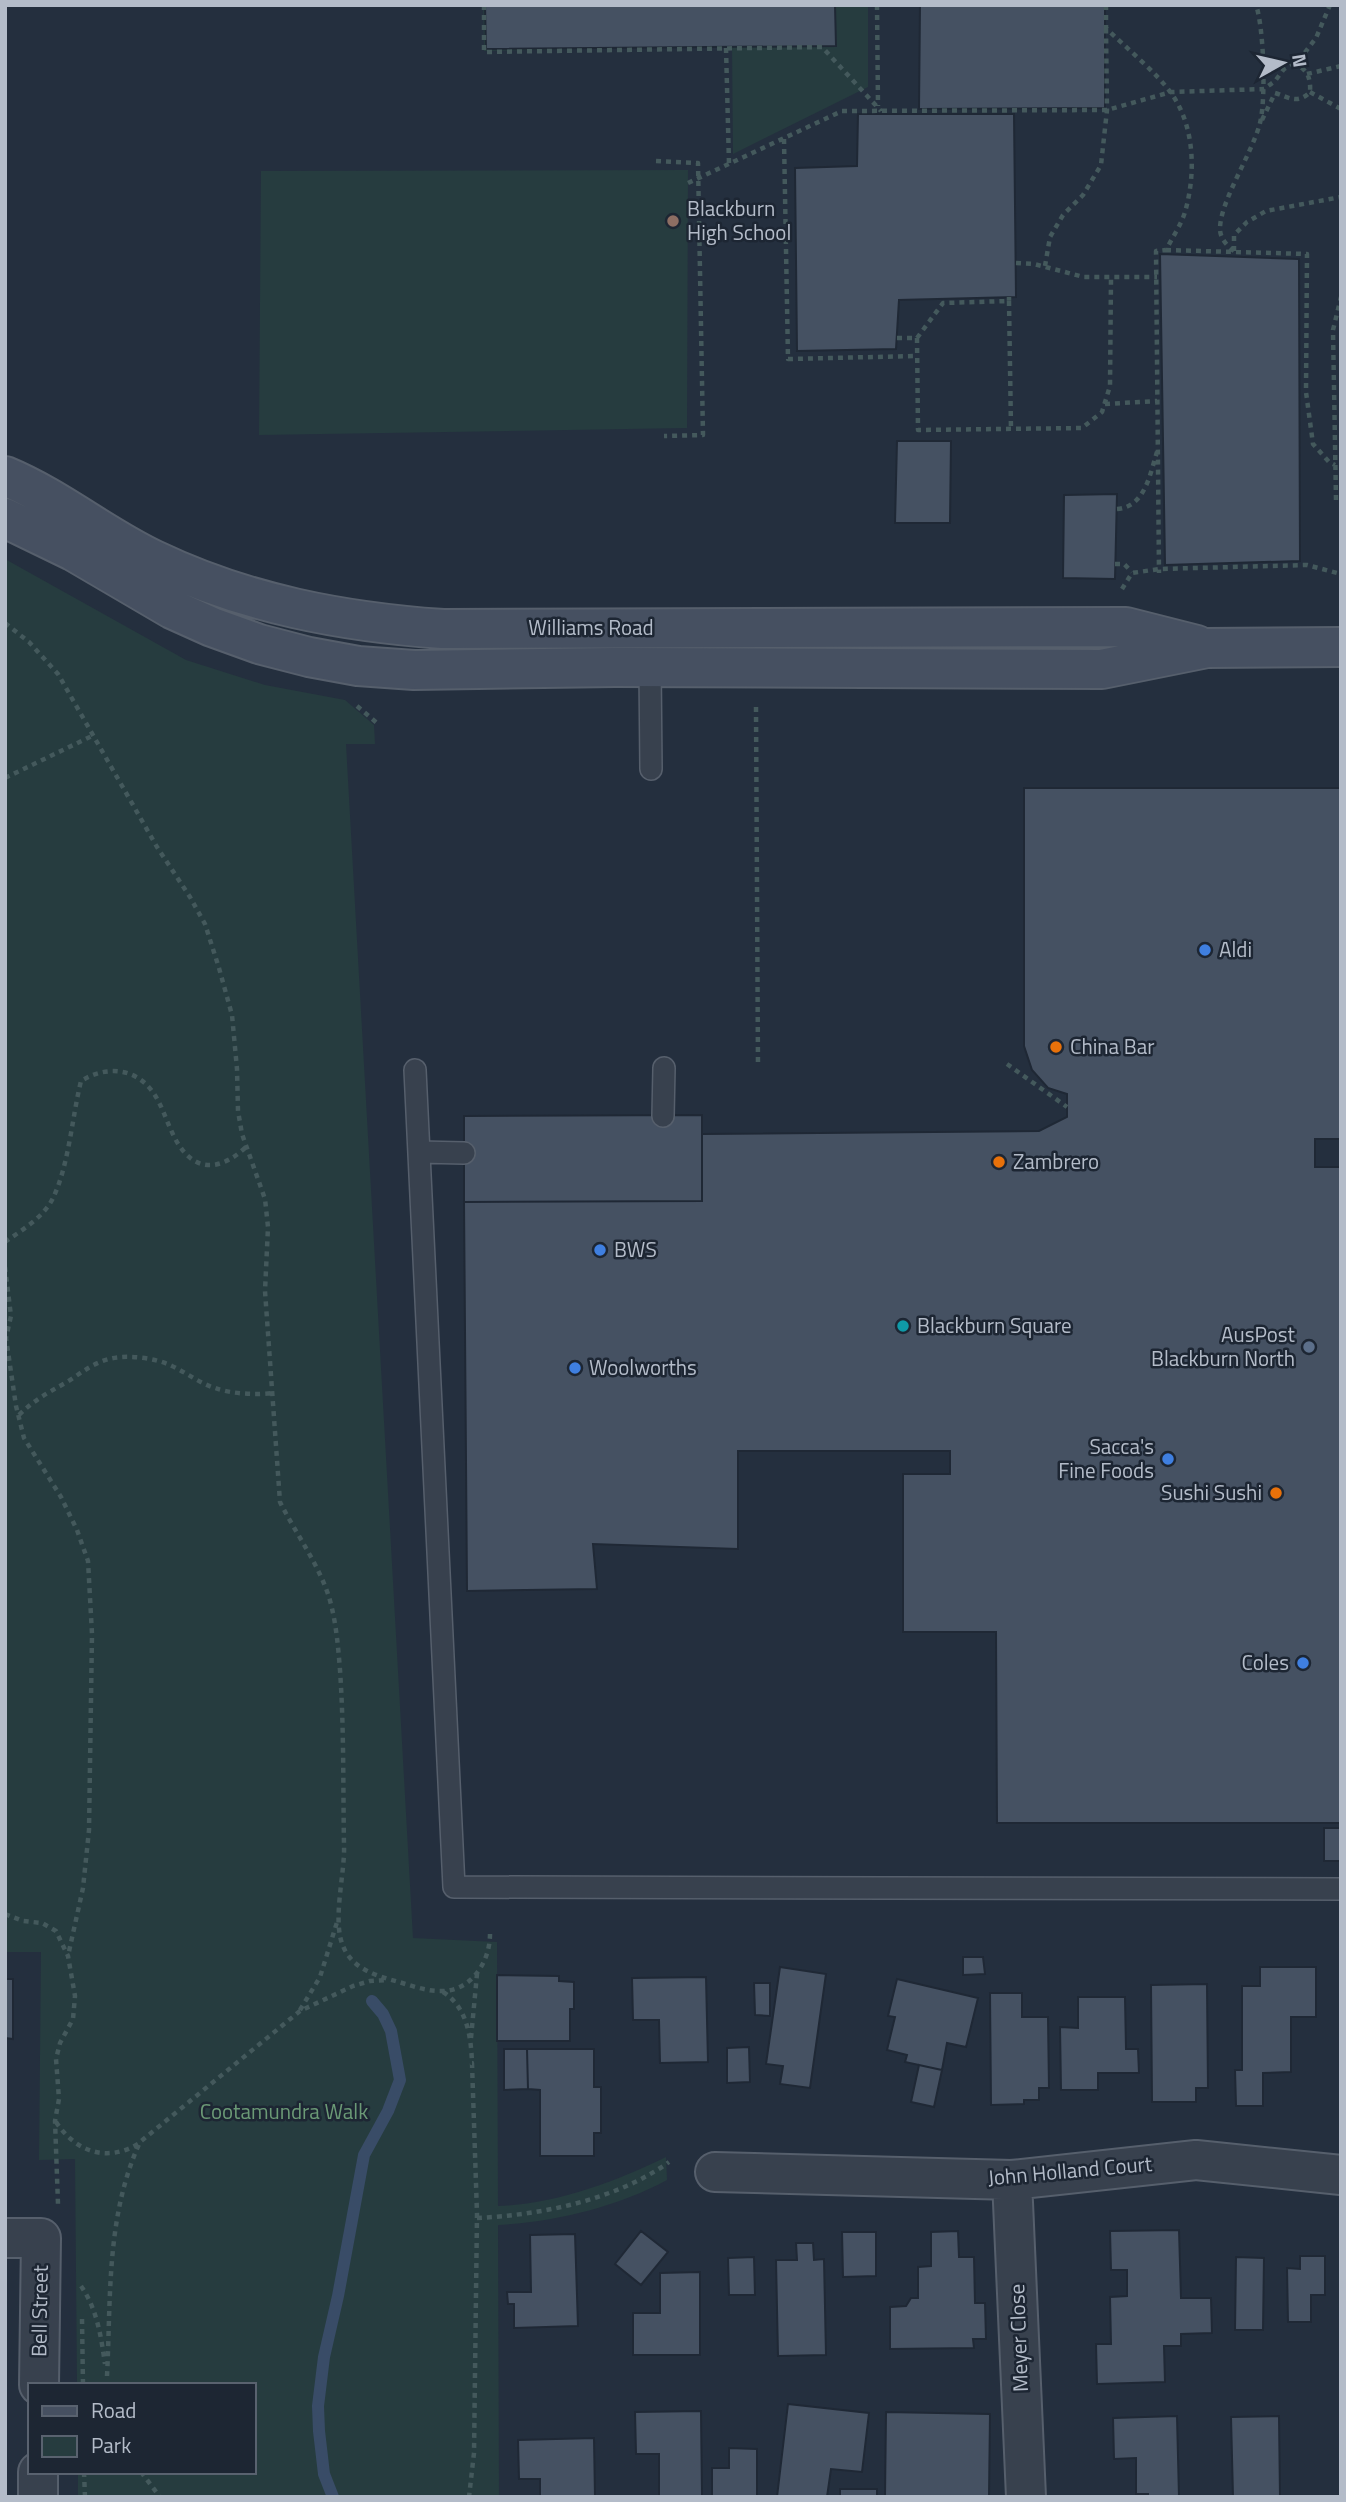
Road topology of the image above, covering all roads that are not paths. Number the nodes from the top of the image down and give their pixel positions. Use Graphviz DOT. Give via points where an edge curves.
graph roads {
  1 [pos="5,476"];
  2 [pos="5,518"];
  3 [pos="839,626"];
  4 [pos="1003,626"];
  5 [pos="700,628"];
  6 [pos="1341,646"];
  7 [pos="1207,648"];
  8 [pos="650,667"];
  9 [pos="840,668"];
  10 [pos="1002,668"];
  11 [pos="651,769"];
  12 [pos="664,1068"];
  13 [pos="415,1070"];
  14 [pos="663,1115"];
  15 [pos="419,1152"];
  16 [pos="464,1153"];
  17 [pos="1341,1889"];
  18 [pos="715,2172"];
  19 [pos="1341,2175"];
  20 [pos="1012,2180"];
  21 [pos="35,2230"];
  22 [pos="39,2383"];
  23 [pos="38,2474"];
  24 [pos="38,2497"];
  25 [pos="1026,2497"];
  1 -- 5 [label="main road, Williams Road" via="153,560 282,607 443,629"];
  2 -- 8 [label="main road, Williams Road" via="182,614 259,644 310,657 414,670"];
  3 -- 4 [label="main road, Williams Road"];
  3 -- 5 [label="main road, Williams Road"];
  3 -- 9 [label="main road"];
  4 -- 7 [label="main road, Williams Road" via="1126,627"];
  4 -- 10 [label="main road"];
  5 -- 8 [label="main road"];
  6 -- 7 [label="main road, Williams Road"];
  7 -- 10 [label="main road, Williams Road" via="1102,669"];
  8 -- 9 [label="main road, Williams Road"];
  8 -- 11 [label="lane"];
  9 -- 10 [label="main road, Williams Road"];
  12 -- 14 [label="lane"];
  13 -- 15 [label="lane"];
  15 -- 16 [label="lane"];
  15 -- 17 [label="lane" via="454,1887"];
  18 -- 20 [label="street, John Holland Court"];
  19 -- 20 [label="street, John Holland Court" via="1196,2160"];
  20 -- 25 [label="street, Meyer Close"];
  21 -- 22 [label="street, Bell Street"];
  23 -- 24 [label="street"];
}
